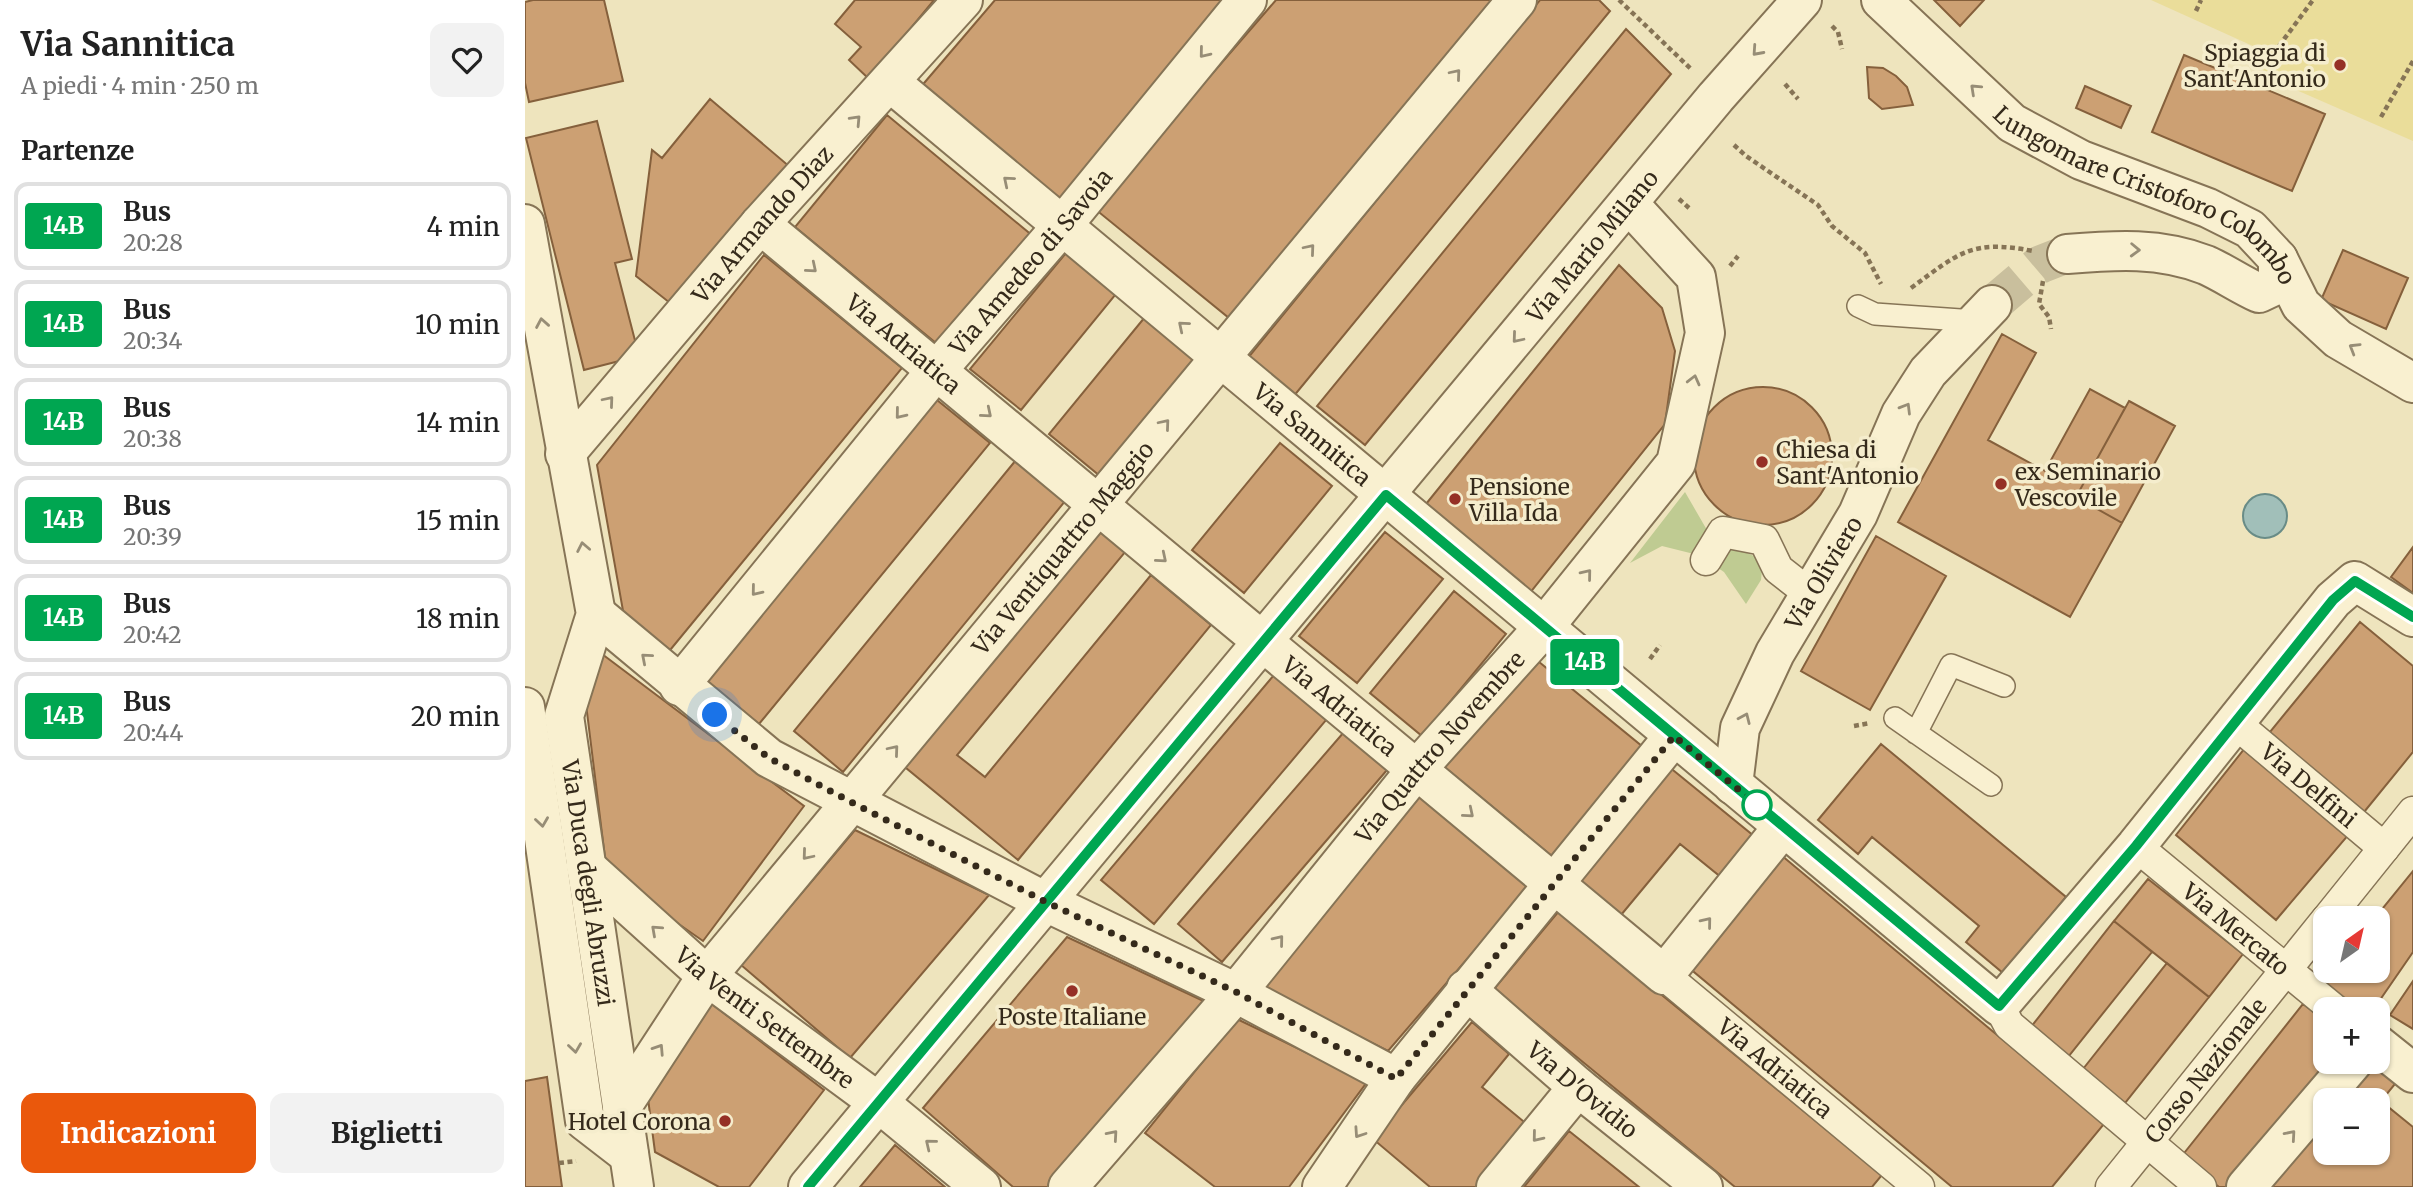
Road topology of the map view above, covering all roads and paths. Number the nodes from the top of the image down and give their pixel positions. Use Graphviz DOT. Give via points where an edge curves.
graph roads {
  1 [pos="963,0"];
  2 [pos="1247,0"];
  3 [pos="1517,0"];
  4 [pos="1619,0"];
  5 [pos="1802,0"];
  6 [pos="1881,0"];
  7 [pos="2201,0"];
  8 [pos="2313,0"];
  9 [pos="2196,11"];
  10 [pos="1832,26"];
  11 [pos="2279,46"];
  12 [pos="1842,48"];
  13 [pos="2413,61"];
  14 [pos="890,82"];
  15 [pos="1785,84"];
  16 [pos="1716,97"];
  17 [pos="1798,99"];
  18 [pos="2381,117"];
  19 [pos="1734,145"];
  20 [pos="1629,204"];
  21 [pos="525,224"];
  22 [pos="760,224"];
  23 [pos="1062,226"];
  24 [pos="2052,259"];
  25 [pos="2278,259"];
  26 [pos="1898,289"];
  27 [pos="1885,291"];
  28 [pos="1858,306"];
  29 [pos="1983,313"];
  30 [pos="2051,329"];
  31 [pos="1220,358"];
  32 [pos="936,370"];
  33 [pos="2413,383"];
  34 [pos="565,454"];
  35 [pos="1386,495"];
  36 [pos="1098,505"];
  37 [pos="1706,560"];
  38 [pos="1810,594"];
  39 [pos="596,614"];
  40 [pos="2413,617"];
  41 [pos="1544,627"];
  42 [pos="1262,641"];
  43 [pos="1660,645"];
  44 [pos="1650,659"];
  45 [pos="679,686"];
  46 [pos="2004,686"];
  47 [pos="525,706"];
  48 [pos="1895,718"];
  49 [pos="2234,722"];
  50 [pos="1916,733"];
  51 [pos="1674,736"];
  52 [pos="1416,769"];
  53 [pos="1733,785"];
  54 [pos="1991,785"];
  55 [pos="851,802"];
  56 [pos="2413,812"];
  57 [pos="1783,827"];
  58 [pos="2136,846"];
  59 [pos="2384,848"];
  60 [pos="586,867"];
  61 [pos="1554,883"];
  62 [pos="1044,901"];
  63 [pos="2337,906"];
  64 [pos="2313,936"];
  65 [pos="2286,970"];
  66 [pos="1664,975"];
  67 [pos="706,976"];
  68 [pos="1466,989"];
  69 [pos="1236,992"];
  70 [pos="2319,997"];
  71 [pos="1999,1006"];
  72 [pos="2390,1055"];
  73 [pos="2413,1073"];
  74 [pos="2343,1074"];
  75 [pos="1396,1079"];
  76 [pos="1578,1087"];
  77 [pos="878,1102"];
  78 [pos="622,1106"];
  79 [pos="2148,1142"];
  80 [pos="631,1171"];
  81 [pos="1901,1181"];
  82 [pos="808,1187"];
  83 [pos="981,1187"];
  84 [pos="1068,1187"];
  85 [pos="1322,1187"];
  86 [pos="1496,1187"];
  87 [pos="1703,1187"];
  88 [pos="2111,1187"];
  89 [pos="2201,1187"];
  90 [pos="2246,1187"];
  1 -- 14 [label="street, Via Armando Diaz"];
  2 -- 23 [label="street, Via Amedeo di Savoia, one-way"];
  31 -- 3 [label="street, Via Ventiquattro Maggio, one-way"];
  4 -- 16 [label="path"];
  5 -- 16 [label="street, Via Mario Milano, one-way"];
  25 -- 6 [label="street, Lungomare Cristoforo Colombo, one-way" via="2250,229 2208,208 2081,160 2012,123"];
  7 -- 9 [label="path"];
  8 -- 11 [label="path"];
  10 -- 12 [label="path"];
  13 -- 18 [label="path"];
  22 -- 14 [label="street, Via Armando Diaz, one-way"];
  23 -- 14 [label="street, Via Sannitica, one-way"];
  15 -- 17 [label="path"];
  16 -- 20 [label="street, Via Mario Milano"];
  19 -- 27 [label="path" via="1818,205 1832,226 1865,253"];
  20 -- 35 [label="street, Via Mario Milano, one-way"];
  41 -- 20 [label="street, Via Quattro Novembre, one-way" via="1676,463 1706,333 1696,277"];
  34 -- 21 [label="street, Via Duca degli Abruzzi, one-way"];
  22 -- 32 [label="street, Via Adriatica, one-way"];
  34 -- 22 [label="street, Via Armando Diaz, one-way"];
  31 -- 23 [label="street, Via Sannitica, one-way"];
  23 -- 32 [label="street, Via Amedeo di Savoia"];
  24 -- 25 [label="street, one-way" via="2135,249 2176,255 2209,266 2259,293 2278,284"];
  24 -- 26 [label="path" via="2003,246 1962,252 1910,288"];
  24 -- 30 [label="path" via="2039,304"];
  33 -- 25 [label="street, Lungomare Cristoforo Colombo, one-way" via="2339,339 2301,305"];
  28 -- 29 [label="lane" via="1875,314"];
  38 -- 29 [label="street, Via Oliviero, one-way" via="1859,514 1901,415 1928,372"];
  31 -- 35 [label="street, Via Sannitica"];
  36 -- 31 [label="street, Via Ventiquattro Maggio, one-way"];
  32 -- 36 [label="street, Via Adriatica, one-way"];
  32 -- 45 [label="street, Via Amedeo di Savoia, one-way"];
  39 -- 34 [label="street, Via Duca degli Abruzzi, one-way"];
  35 -- 41 [label="street, Via Sannitica"];
  35 -- 42 [label="street, Via Mario Milano"];
  36 -- 42 [label="street, Via Adriatica, one-way"];
  55 -- 36 [label="street, Via Ventiquattro Maggio, one-way"];
  37 -- 38 [label="street" via="1723,532 1763,540 1778,569"];
  53 -- 38 [label="street, Via Oliviero, one-way" via="1740,728"];
  45 -- 39 [label="street, one-way"];
  39 -- 60 [label="street, Via Duca degli Abruzzi" via="564,716"];
  40 -- 49 [label="street" via="2355,581 2333,600"];
  41 -- 51 [label="street, Via Sannitica"];
  41 -- 52 [label="street, Via Quattro Novembre"];
  42 -- 52 [label="street, Via Adriatica"];
  42 -- 62 [label="street, Via Mario Milano"];
  43 -- 44 [label="path"];
  45 -- 55 [label="street" via="769,758"];
  46 -- 50 [label="lane" via="1951,665"];
  47 -- 80 [label="street, Via Duca degli Abruzzi, one-way" via="585,1121"];
  48 -- 50 [label="lane"];
  49 -- 58 [label="street"];
  49 -- 59 [label="street, Via Delfini"];
  50 -- 54 [label="lane"];
  51 -- 53 [label="street, Via Sannitica"];
  51 -- 61 [label="street"];
  52 -- 61 [label="street, Via Adriatica, one-way"];
  69 -- 52 [label="street, Via Quattro Novembre, one-way"];
  53 -- 57 [label="street, Via Sannitica"];
  55 -- 62 [label="street"];
  55 -- 67 [label="street, Via Ventiquattro Maggio, one-way"];
  56 -- 59 [label="street, Corso Nazionale"];
  66 -- 57 [label="street, one-way"];
  57 -- 71 [label="street, Via Sannitica"];
  58 -- 65 [label="street, Via Mercato"];
  58 -- 71 [label="street"];
  59 -- 63 [label="street, Corso Nazionale"];
  67 -- 60 [label="street, Via Venti Settembre, one-way"];
  60 -- 78 [label="street, Via Duca degli Abruzzi"];
  61 -- 66 [label="street, Via Adriatica"];
  61 -- 68 [label="street"];
  62 -- 69 [label="street"];
  62 -- 77 [label="street, Via Mario Milano"];
  64 -- 65 [label="street, Corso Nazionale"];
  65 -- 70 [label="street, Via Mercato"];
  65 -- 79 [label="street, Corso Nazionale"];
  66 -- 81 [label="street, Via Adriatica"];
  67 -- 77 [label="street, Via Venti Settembre"];
  78 -- 67 [label="street, Via Ventiquattro Maggio, one-way"];
  68 -- 75 [label="street"];
  68 -- 76 [label="street, Via D'Ovidio"];
  69 -- 75 [label="street"];
  84 -- 69 [label="street, Via Quattro Novembre, one-way"];
  71 -- 79 [label="street, Via Sannitica" via="2009,1025"];
  72 -- 73 [label="street"];
  90 -- 74 [label="street, one-way"];
  75 -- 85 [label="street, one-way"];
  76 -- 86 [label="street, one-way"];
  76 -- 87 [label="street, Via D'Ovidio"];
  77 -- 82 [label="street, Via Mario Milano"];
  83 -- 77 [label="street, Via Venti Settembre, one-way"];
  78 -- 80 [label="street, Via Duca degli Abruzzi"];
  79 -- 88 [label="street, Corso Nazionale"];
  79 -- 89 [label="street, Via Sannitica"];
}
